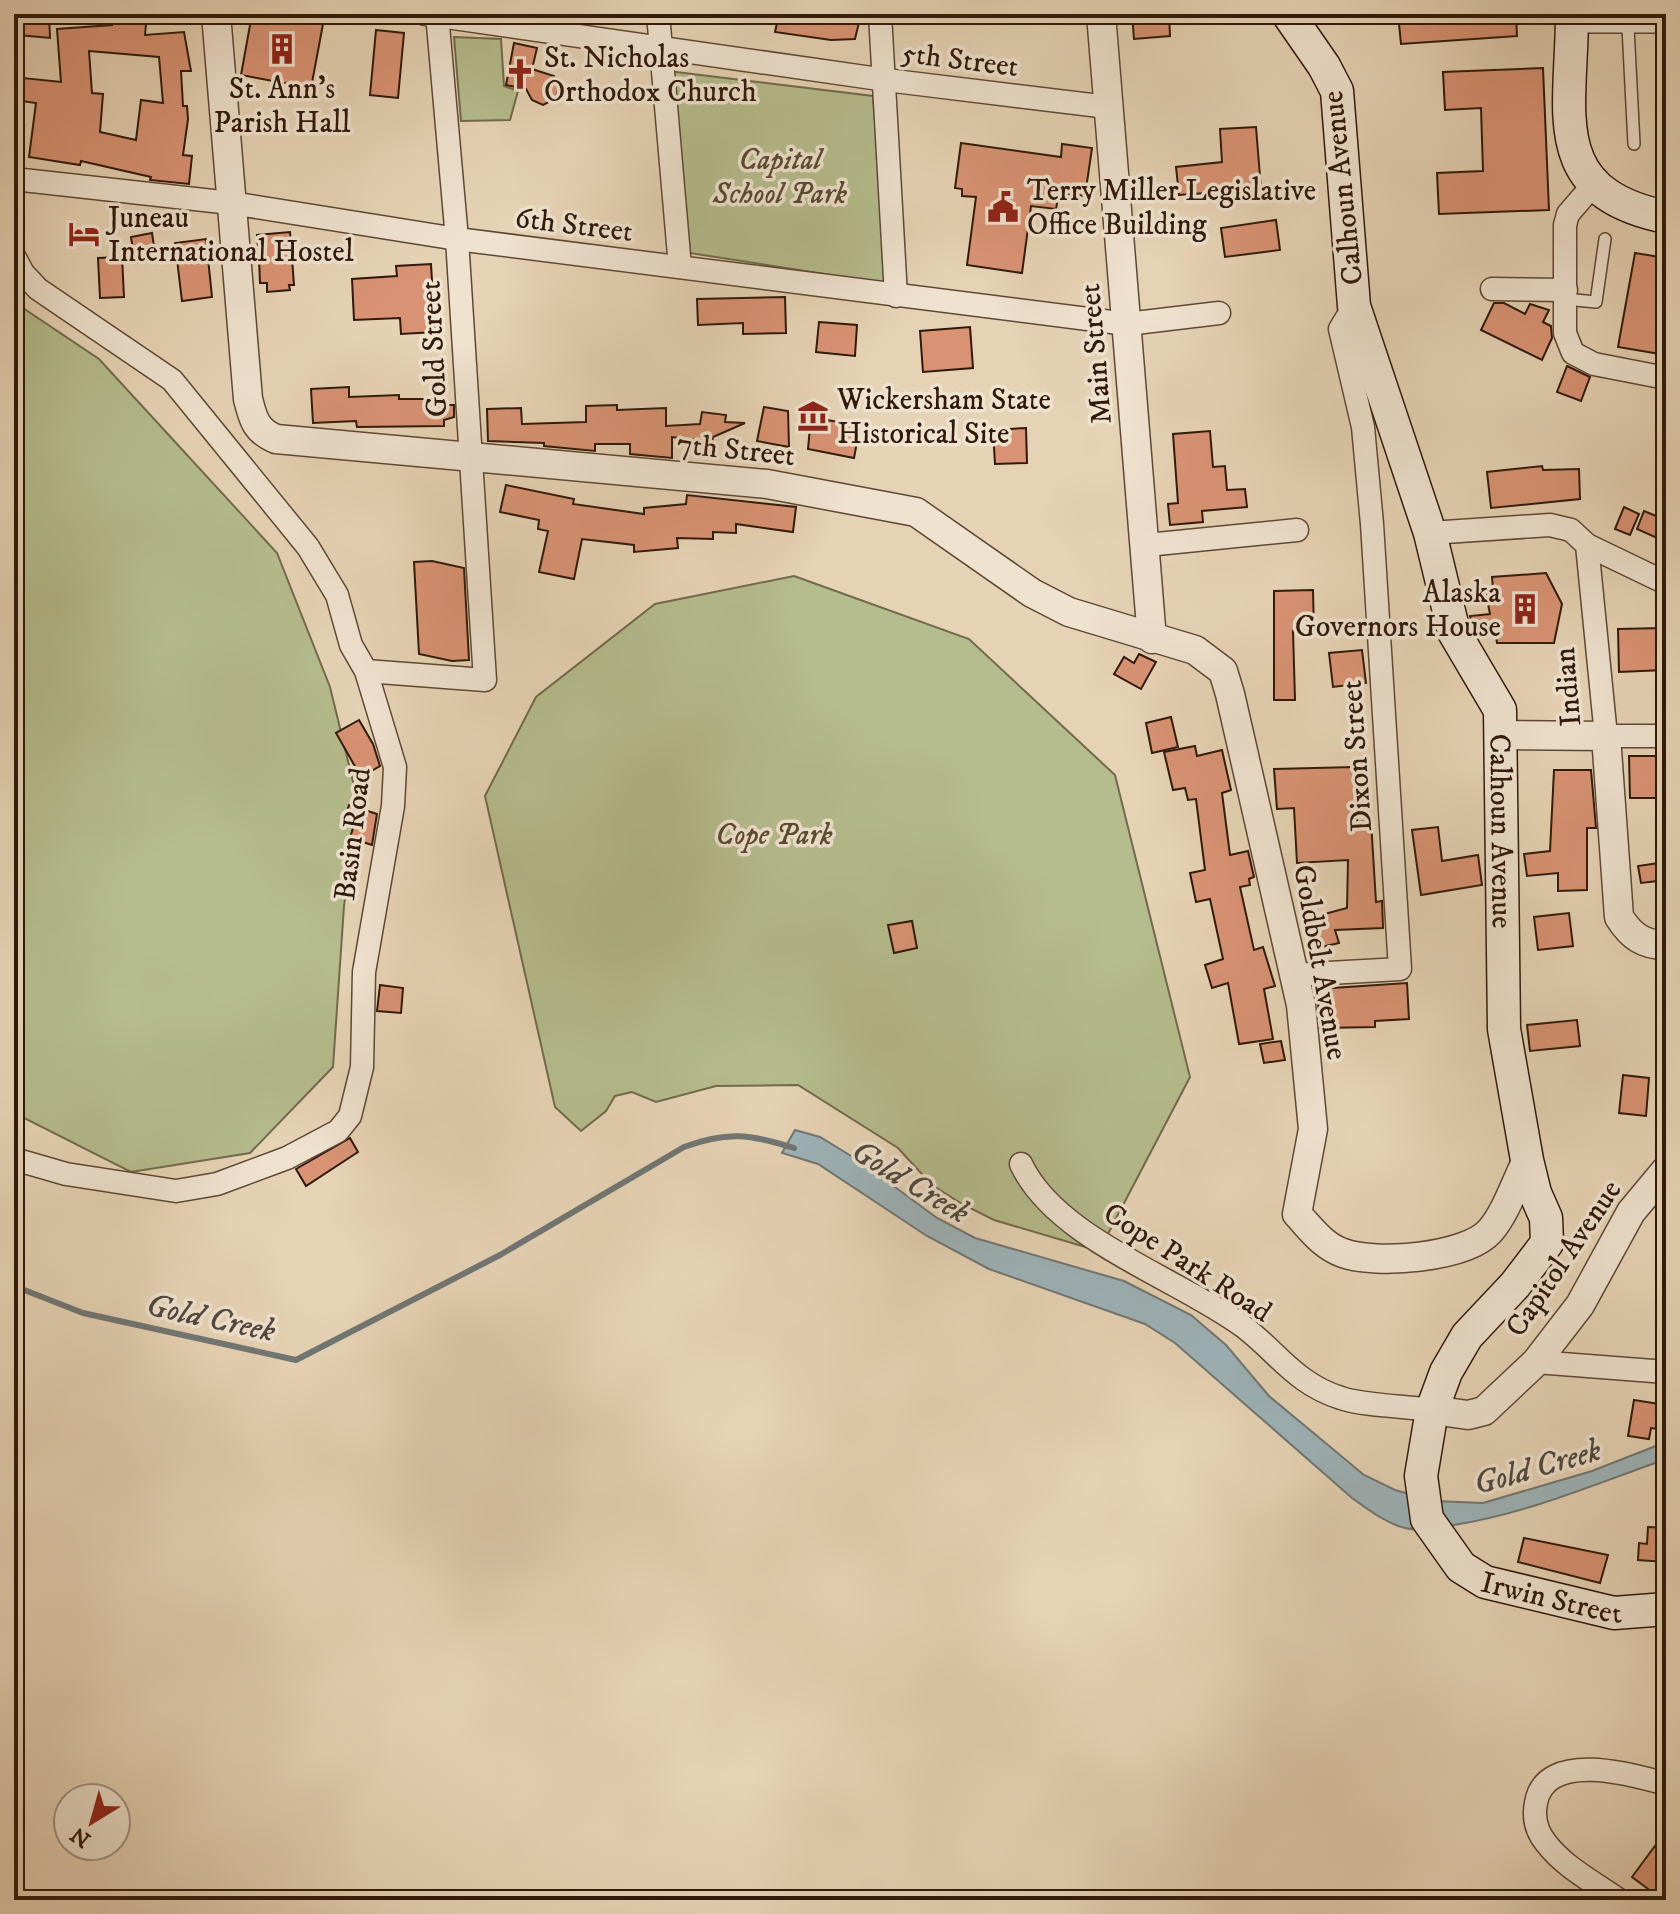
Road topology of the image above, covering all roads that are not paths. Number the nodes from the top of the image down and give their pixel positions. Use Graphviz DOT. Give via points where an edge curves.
graph roads {
  1 [pos="216,14"];
  2 [pos="658,14"];
  3 [pos="880,14"];
  4 [pos="1101,14"];
  5 [pos="1288,14"];
  6 [pos="433,15"];
  7 [pos="1572,20"];
  8 [pos="1628,27"];
  9 [pos="1666,27"];
  10 [pos="660,45"];
  11 [pos="886,80"];
  12 [pos="1108,107"];
  13 [pos="1634,144"];
  14 [pos="14,179"];
  15 [pos="1594,184"];
  16 [pos="231,203"];
  17 [pos="1666,217"];
  18 [pos="457,239"];
  19 [pos="1605,239"];
  20 [pos="14,256"];
  21 [pos="680,267"];
  22 [pos="1492,289"];
  23 [pos="1566,295"];
  24 [pos="896,296"];
  25 [pos="1354,306"];
  26 [pos="1219,313"];
  27 [pos="1127,324"];
  28 [pos="1666,378"];
  29 [pos="469,458"];
  30 [pos="1297,530"];
  31 [pos="1430,533"];
  32 [pos="1147,545"];
  33 [pos="1587,545"];
  34 [pos="1666,583"];
  35 [pos="1152,639"];
  36 [pos="366,671"];
  37 [pos="1223,671"];
  38 [pos="1502,735"];
  39 [pos="1606,736"];
  40 [pos="1666,736"];
  41 [pos="1666,945"];
  42 [pos="1293,975"];
  43 [pos="14,1159"];
  44 [pos="1527,1160"];
  45 [pos="1021,1164"];
  46 [pos="1666,1170"];
  47 [pos="1536,1362"];
  48 [pos="1666,1372"];
  49 [pos="1432,1410"];
  50 [pos="1443,1546"];
  51 [pos="1664,1615"];
  52 [pos="1666,1784"];
  53 [pos="1619,1900"];
  1 -- 16 [label="street"];
  2 -- 10 [label="street"];
  3 -- 11 [label="street"];
  4 -- 12 [label="street, Main Street"];
  5 -- 25 [label="main road, Calhoun Avenue" via="1337,91"];
  6 -- 10 [label="street, 5th Street"];
  6 -- 18 [label="street, Gold Street"];
  7 -- 8 [label="lane"];
  7 -- 15 [label="main road" via="1570,139 1578,166"];
  8 -- 9 [label="lane"];
  8 -- 13 [label="lane"];
  10 -- 11 [label="street, 5th Street"];
  10 -- 21 [label="street"];
  11 -- 12 [label="street, 5th Street"];
  11 -- 24 [label="street"];
  12 -- 27 [label="street, Main Street"];
  14 -- 16 [label="street, 6th Street"];
  15 -- 17 [label="main road" via="1638,212"];
  15 -- 23 [label="street" via="1565,225"];
  16 -- 18 [label="street, 6th Street"];
  16 -- 29 [label="street, 7th Street" via="254,424 266,434 295,440"];
  18 -- 21 [label="street, 6th Street"];
  18 -- 29 [label="street, Gold Street"];
  19 -- 23 [label="lane" via="1596,302"];
  20 -- 36 [label="street, Basin Road" via="38,289 172,380 327,574 351,645"];
  21 -- 24 [label="street, 6th Street"];
  22 -- 23 [label="street"];
  23 -- 28 [label="street" via="1565,333 1573,353 1594,364"];
  24 -- 27 [label="street, 6th Street"];
  25 -- 31 [label="main road, Calhoun Avenue"];
  25 -- 42 [label="street, Dixon Street" via="1340,329 1363,427 1371,510 1400,969"];
  26 -- 27 [label="street, 6th Street"];
  27 -- 32 [label="street, Main Street"];
  29 -- 35 [label="street, 7th Street" via="767,484 916,512 1032,593 1069,612"];
  29 -- 36 [label="street, Gold Street" via="485,680"];
  30 -- 32 [label="street"];
  31 -- 33 [label="street" via="1550,525 1571,530"];
  31 -- 38 [label="main road, Calhoun Avenue" via="1454,632 1500,710"];
  32 -- 35 [label="street, Main Street"];
  33 -- 34 [label="street"];
  33 -- 39 [label="street, Indian"];
  35 -- 37 [label="street, 7th Street" via="1195,650"];
  36 -- 43 [label="street, Basin Road" via="395,767 364,972 362,1067 350,1116 338,1131 287,1158 217,1184 176,1191 66,1174"];
  37 -- 42 [label="street, Goldbelt Avenue"];
  38 -- 39 [label="street"];
  38 -- 44 [label="main road, Calhoun Avenue" via="1504,1029"];
  39 -- 40 [label="street"];
  39 -- 41 [label="street, Indian" via="1619,917 1630,935"];
  42 -- 44 [label="street, Goldbelt Avenue" via="1301,1005 1313,1129 1297,1214 1320,1240 1344,1253 1382,1259 1455,1250 1490,1232"];
  44 -- 49 [label="main road, Calhoun Avenue" via="1546,1218 1547,1243 1467,1336"];
  45 -- 49 [label="street, Cope Park Road" via="1031,1187 1058,1214 1245,1328 1310,1384 1343,1399"];
  46 -- 47 [label="street, Capitol Avenue" via="1631,1212 1580,1305"];
  47 -- 48 [label="street"];
  47 -- 49 [label="street, Capitol Avenue" via="1484,1411 1468,1415"];
  49 -- 50 [label="main road, Calhoun Avenue" via="1421,1476 1427,1519"];
  50 -- 51 [label="main road, Irwin Street" via="1461,1567 1485,1582 1614,1613"];
  52 -- 53 [label="street" via="1618,1770 1573,1770 1548,1783 1536,1800 1535,1823 1545,1843"];
}
